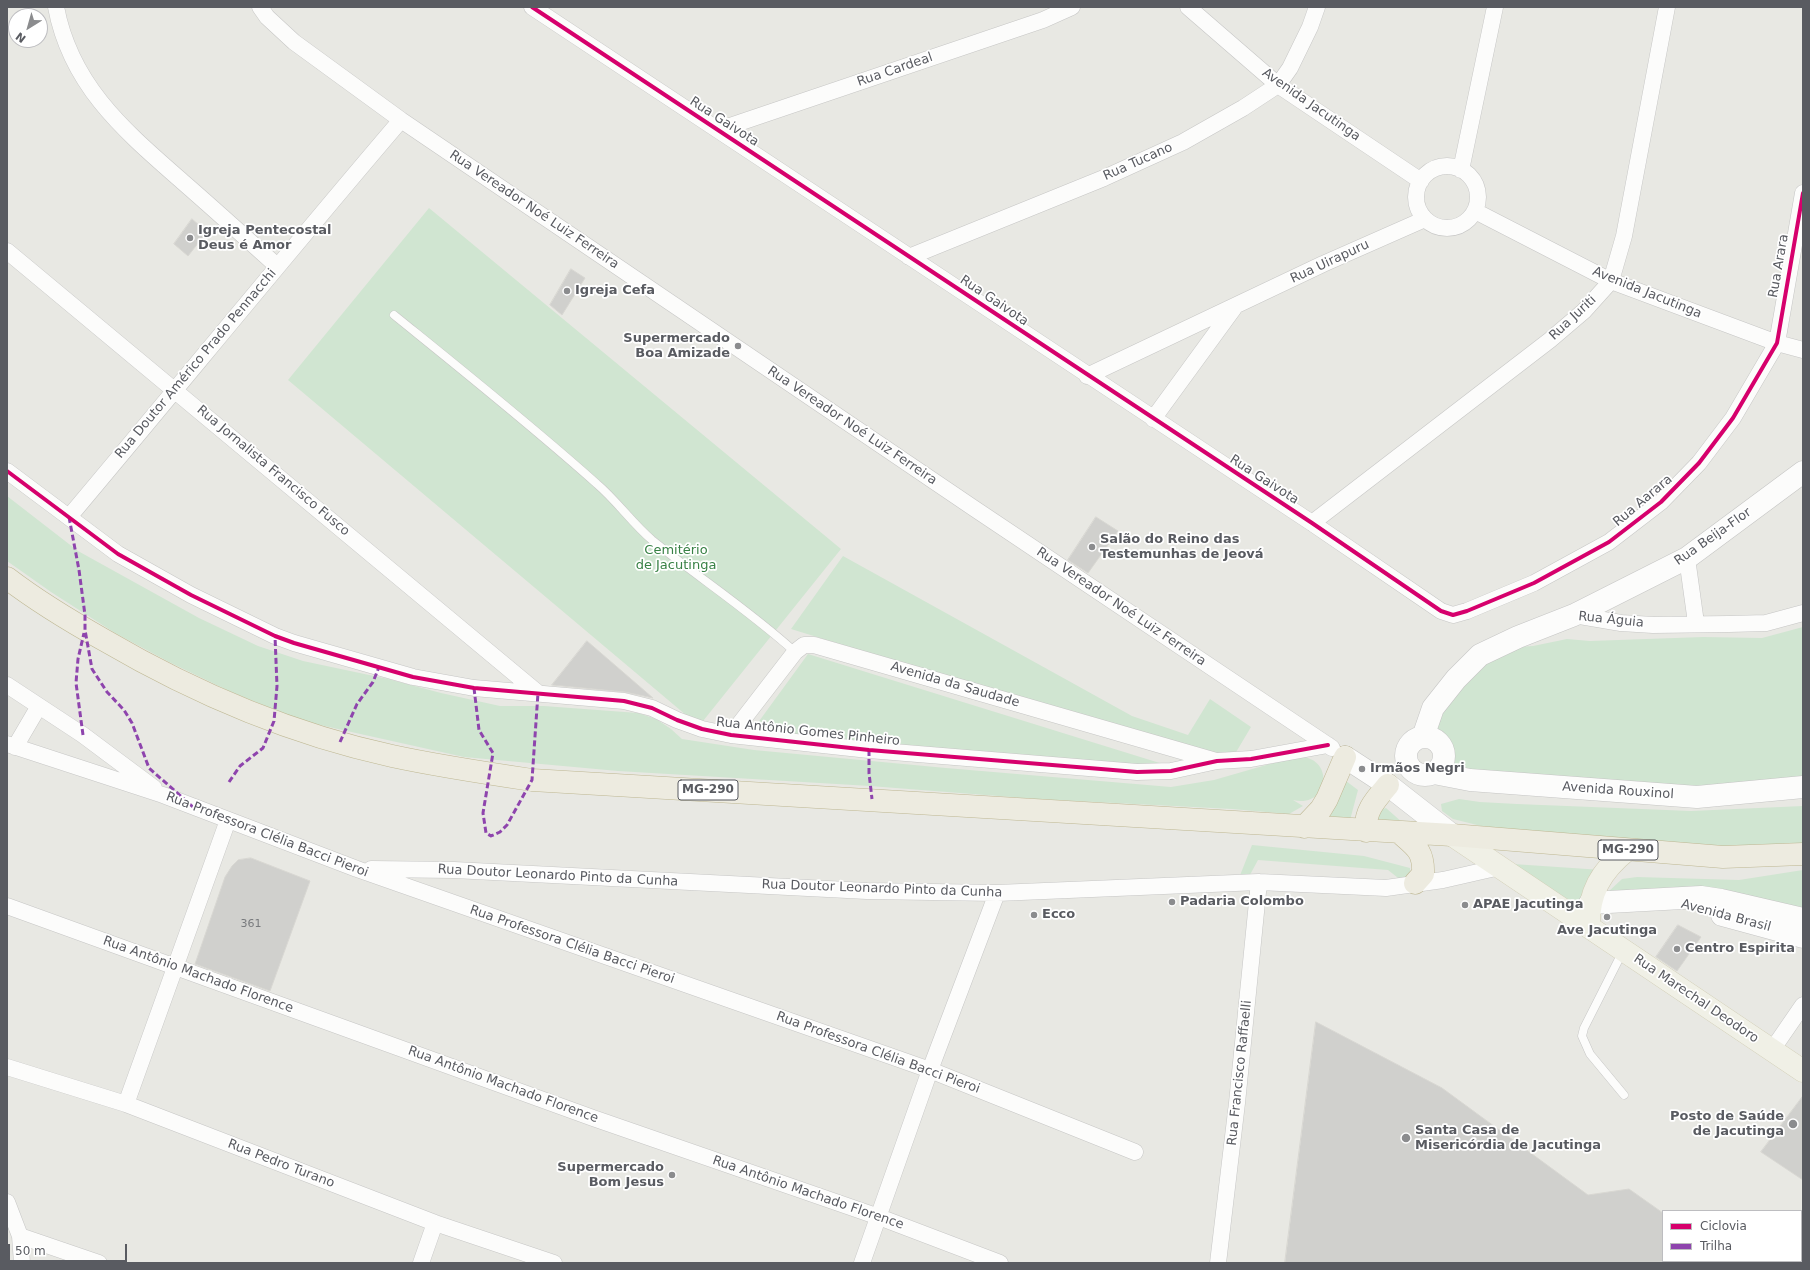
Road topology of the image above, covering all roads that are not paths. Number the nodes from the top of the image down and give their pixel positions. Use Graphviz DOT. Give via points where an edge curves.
graph roads {
  1 [pos="56,7"];
  2 [pos="260,7"];
  3 [pos="532,7"];
  4 [pos="1072,7"];
  5 [pos="1188,7"];
  6 [pos="1317,7"];
  7 [pos="1495,7"];
  8 [pos="1667,7"];
  9 [pos="1278,85"];
  10 [pos="401,120"];
  11 [pos="718,130"];
  12 [pos="1461,170"];
  13 [pos="1421,181"];
  14 [pos="1803,193"];
  15 [pos="1475,211"];
  16 [pos="1425,219"];
  17 [pos="7,251"];
  18 [pos="909,257"];
  19 [pos="277,266"];
  20 [pos="1611,281"];
  21 [pos="1235,307"];
  22 [pos="394,315"];
  23 [pos="1777,343"];
  24 [pos="1803,350"];
  25 [pos="1087,376"];
  26 [pos="176,390"];
  27 [pos="1153,419"];
  28 [pos="7,471"];
  29 [pos="1803,472"];
  30 [pos="69,517"];
  31 [pos="1312,523"];
  32 [pos="1687,558"];
  33 [pos="7,578"];
  34 [pos="1467,611"];
  35 [pos="1803,613"];
  36 [pos="1574,615"];
  37 [pos="1696,623"];
  38 [pos="796,652"];
  39 [pos="7,685"];
  40 [pos="538,692"];
  41 [pos="39,706"];
  42 [pos="731,736"];
  43 [pos="1423,737"];
  44 [pos="11,746"];
  45 [pos="1336,751"];
  46 [pos="1217,761"];
  47 [pos="1421,771"];
  48 [pos="1388,785"];
  49 [pos="1803,788"];
  50 [pos="163,795"];
  51 [pos="1424,812"];
  52 [pos="228,820"];
  53 [pos="1304,827"];
  54 [pos="1366,831"];
  55 [pos="1400,833"];
  56 [pos="1452,835"];
  57 [pos="1627,850"];
  58 [pos="1803,854"];
  59 [pos="1500,868"];
  60 [pos="357,869"];
  61 [pos="1260,882"];
  62 [pos="1415,883"];
  63 [pos="997,893"];
  64 [pos="1667,900"];
  65 [pos="1590,903"];
  66 [pos="7,906"];
  67 [pos="1803,919"];
  68 [pos="1589,927"];
  69 [pos="1803,937"];
  70 [pos="1623,950"];
  71 [pos="174,966"];
  72 [pos="1803,1005"];
  73 [pos="1772,1050"];
  74 [pos="7,1066"];
  75 [pos="930,1070"];
  76 [pos="1803,1071"];
  77 [pos="1624,1095"];
  78 [pos="126,1104"];
  79 [pos="1135,1152"];
  80 [pos="7,1202"];
  81 [pos="879,1217"];
  82 [pos="435,1223"];
  83 [pos="20,1236"];
  84 [pos="22,1263"];
  85 [pos="99,1263"];
  86 [pos="421,1263"];
  87 [pos="554,1263"];
  88 [pos="862,1263"];
  89 [pos="1000,1263"];
  90 [pos="1218,1263"];
  1 -- 19 [label="street" via="73,59 98,100 136,140"];
  2 -- 10 [label="street, Rua Vereador Noé Luiz Ferreira" via="294,42"];
  3 -- 11 [label="street, Rua Gaivota"];
  4 -- 11 [label="street, Rua Cardeal" via="1043,20"];
  5 -- 9 [label="street, Avenida Jacutinga"];
  6 -- 9 [label="street, Rua Tucano" via="1290,68"];
  7 -- 12 [label="street"];
  8 -- 20 [label="street, Rua Juriti" via="1624,236"];
  9 -- 13 [label="street, Avenida Jacutinga"];
  9 -- 18 [label="street, Rua Tucano" via="1243,108 1175,145 1104,178"];
  10 -- 19 [label="street, Rua Doutor Américo Prado Pennacchi"];
  10 -- 45 [label="street, Rua Vereador Noé Luiz Ferreira"];
  11 -- 18 [label="street, Rua Gaivota"];
  12 -- 13 [label="street" via="1453,167 1434,169"];
  12 -- 15 [label="street" via="1475,184 1478,202"];
  13 -- 16 [label="street" via="1416,201"];
  14 -- 23 [label="street, Rua Arara"];
  15 -- 16 [label="street" via="1465,222 1452,228 1433,225"];
  15 -- 20 [label="street, Avenida Jacutinga"];
  16 -- 21 [label="street, Rua Uirapuru" via="1323,264"];
  17 -- 26 [label="street, Rua Jornalista Francisco Fusco"];
  18 -- 25 [label="street, Rua Gaivota"];
  19 -- 26 [label="street, Rua Doutor Américo Prado Pennacchi"];
  20 -- 23 [label="street, Avenida Jacutinga"];
  20 -- 31 [label="street, Rua Juriti" via="1584,311 1550,340"];
  21 -- 25 [label="street, Rua Uirapuru"];
  21 -- 27 [label="street, Rua Uirapuru"];
  22 -- 38 [label="lane" via="600,486 652,539 764,624"];
  23 -- 24 [label="street, Avenida Jacutinga"];
  23 -- 34 [label="street, Rua Aarara" via="1733,418 1699,463 1661,502 1609,542 1534,584"];
  25 -- 27 [label="street, Rua Gaivota"];
  26 -- 30 [label="street, Rua Doutor Américo Prado Pennacchi"];
  26 -- 40 [label="street, Rua Jornalista Francisco Fusco"];
  27 -- 31 [label="street, Rua Gaivota"];
  28 -- 30 [label="street, Rua Antônio Gomes Pinheiro"];
  29 -- 32 [label="street, Rua Beija-Flor"];
  30 -- 40 [label="street, Rua Antônio Gomes Pinheiro" via="118,554 191,596 294,644 413,677 474,688"];
  31 -- 34 [label="street, Rua Gaivota" via="1441,611 1453,615"];
  32 -- 36 [label="street, Rua Beija-Flor"];
  32 -- 37 [label="street"];
  33 -- 53 [label="highway, MG-290" via="85,630 196,689 274,721 392,756 532,780"];
  35 -- 37 [label="street, Rua Águia" via="1766,623"];
  36 -- 37 [label="street, Rua Águia" via="1621,623"];
  36 -- 43 [label="street, Rua Águia" via="1480,655 1456,679 1433,708"];
  38 -- 42 [label="street, Avenida da Saudade"];
  38 -- 46 [label="street, Avenida da Saudade" via="804,645 814,644"];
  39 -- 41 [label="street"];
  40 -- 42 [label="street, Rua Antônio Gomes Pinheiro" via="624,701 652,708 702,729"];
  41 -- 44 [label="street"];
  41 -- 50 [label="street" via="83,735"];
  42 -- 46 [label="street, Rua Antônio Gomes Pinheiro" via="1137,772 1171,772"];
  43 -- 47 [label="street" via="1415,740 1406,755"];
  43 -- 47 [label="street" via="1439,743 1444,751 1444,760 1440,767"];
  44 -- 50 [label="street, Rua Professora Clélia Bacci Pieroi"];
  45 -- 46 [label="street, Rua Antônio Gomes Pinheiro"];
  45 -- 48 [label="street, Rua Vereador Noé Luiz Ferreira"];
  45 -- 53 [label="highway" via="1327,799"];
  47 -- 48 [label="street"];
  47 -- 49 [label="street, Avenida Rouxinol" via="1470,780 1697,797"];
  47 -- 51 [label="street"];
  48 -- 51 [label="street, Rua Vereador Noé Luiz Ferreira"];
  48 -- 54 [label="highway" via="1368,812"];
  50 -- 52 [label="street, Rua Professora Clélia Bacci Pieroi"];
  51 -- 56 [label="street, Rua Vereador Noé Luiz Ferreira"];
  52 -- 60 [label="street, Rua Professora Clélia Bacci Pieroi"];
  52 -- 71 [label="street"];
  53 -- 54 [label="highway, MG-290"];
  54 -- 55 [label="highway, MG-290"];
  55 -- 56 [label="highway, MG-290"];
  55 -- 62 [label="highway" via="1415,846 1424,859 1423,874"];
  56 -- 57 [label="highway, MG-290"];
  56 -- 59 [label="main road, Rua Marechal Deodoro"];
  57 -- 58 [label="highway, MG-290" via="1723,857"];
  57 -- 65 [label="main road" via="1607,868 1596,886"];
  59 -- 62 [label="street, Rua Doutor Leonardo Pinto da Cunha"];
  59 -- 68 [label="main road, Rua Marechal Deodoro"];
  60 -- 63 [label="street, Rua Doutor Leonardo Pinto da Cunha" via="454,870 866,892"];
  60 -- 75 [label="street, Rua Professora Clélia Bacci Pieroi"];
  61 -- 62 [label="street, Rua Doutor Leonardo Pinto da Cunha" via="1386,888"];
  61 -- 63 [label="street, Rua Doutor Leonardo Pinto da Cunha"];
  61 -- 90 [label="street, Rua Francisco Raffaelli"];
  63 -- 75 [label="street"];
  64 -- 65 [label="street"];
  64 -- 67 [label="street, Avenida Brasil" via="1701,897"];
  64 -- 69 [label="street, Avenida Brasil"];
  65 -- 68 [label="main road"];
  66 -- 71 [label="street, Rua Antônio Machado Florence"];
  68 -- 70 [label="main road, Rua Marechal Deodoro"];
  70 -- 73 [label="main road, Rua Marechal Deodoro"];
  70 -- 77 [label="lane" via="1582,1036 1590,1054"];
  71 -- 78 [label="street"];
  71 -- 81 [label="street, Rua Antônio Machado Florence" via="600,1121"];
  72 -- 73 [label="street"];
  73 -- 76 [label="main road, Rua Marechal Deodoro"];
  74 -- 78 [label="street, Rua Pedro Turano"];
  75 -- 79 [label="street, Rua Professora Clélia Bacci Pieroi"];
  75 -- 81 [label="street"];
  78 -- 82 [label="street, Rua Pedro Turano"];
  80 -- 83 [label="street"];
  81 -- 88 [label="street"];
  81 -- 89 [label="street, Rua Antônio Machado Florence"];
  82 -- 86 [label="street"];
  82 -- 87 [label="street, Rua Pedro Turano"];
  83 -- 84 [label="street"];
  83 -- 85 [label="street"];
}
